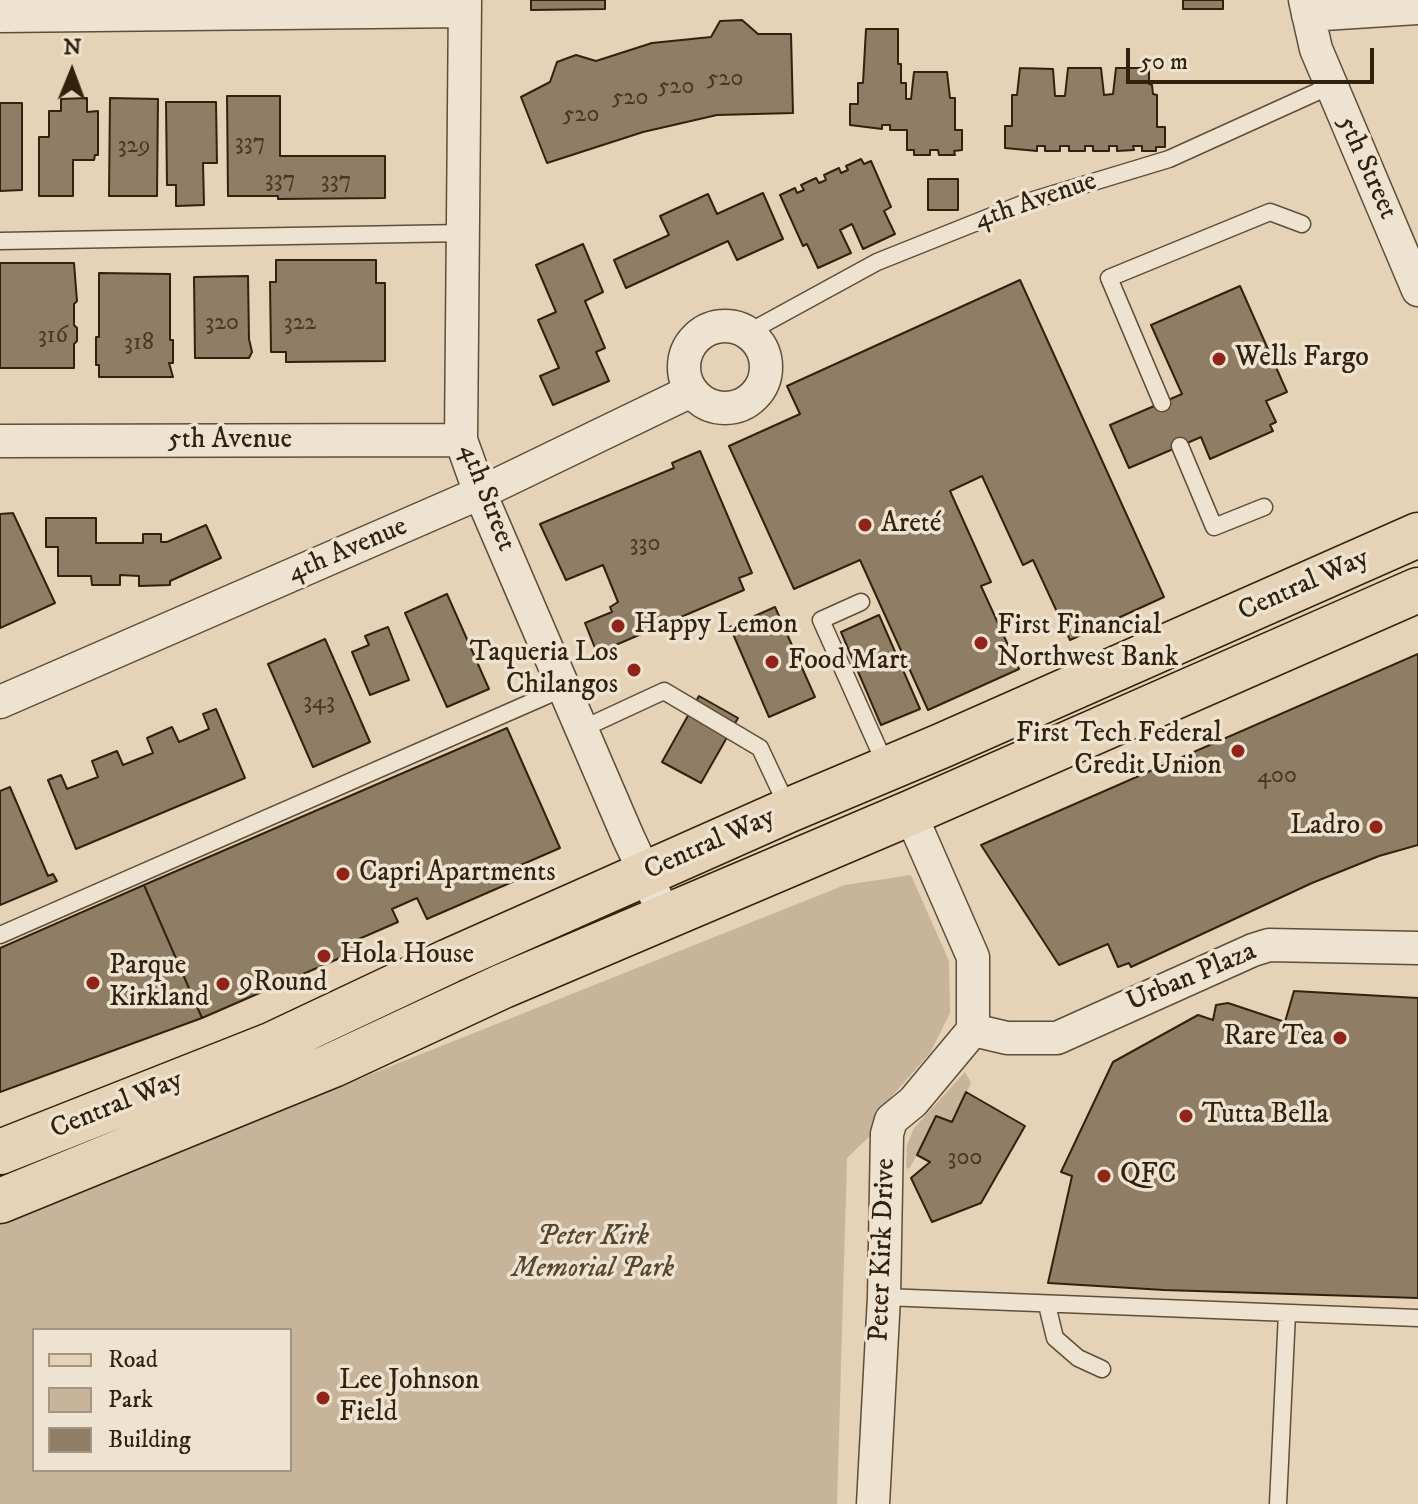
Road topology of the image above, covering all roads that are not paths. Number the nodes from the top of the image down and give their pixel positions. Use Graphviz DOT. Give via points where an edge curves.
graph roads {
  1 [pos="465,6"];
  2 [pos="1307,8"];
  3 [pos="1418,8"];
  4 [pos="0,16"];
  5 [pos="1330,86"];
  6 [pos="1302,224"];
  7 [pos="464,233"];
  8 [pos="0,241"];
  9 [pos="1418,290"];
  10 [pos="757,332"];
  11 [pos="691,391"];
  12 [pos="1162,403"];
  13 [pos="461,440"];
  14 [pos="0,441"];
  15 [pos="1180,446"];
  16 [pos="480,493"];
  17 [pos="1264,507"];
  18 [pos="1418,535"];
  19 [pos="1418,590"];
  20 [pos="861,602"];
  21 [pos="564,688"];
  22 [pos="0,702"];
  23 [pos="582,729"];
  24 [pos="888,769"];
  25 [pos="789,810"];
  26 [pos="910,813"];
  27 [pos="645,874"];
  28 [pos="665,916"];
  29 [pos="0,935"];
  30 [pos="1418,948"];
  31 [pos="973,1030"];
  32 [pos="0,1152"];
  33 [pos="0,1201"];
  34 [pos="884,1297"];
  35 [pos="1047,1305"];
  36 [pos="1287,1313"];
  37 [pos="1418,1318"];
  38 [pos="1102,1369"];
  39 [pos="873,1504"];
  40 [pos="1278,1504"];
  1 -- 4 [label="street"];
  1 -- 7 [label="street, 4th Street"];
  2 -- 3 [label="street"];
  2 -- 5 [label="street, 5th Street"];
  5 -- 9 [label="street, 5th Street"];
  5 -- 10 [label="lane, 4th Avenue" via="1169,159 1027,202 877,262"];
  6 -- 12 [label="lane" via="1270,212 1109,278"];
  7 -- 8 [label="lane"];
  7 -- 13 [label="street, 4th Street"];
  10 -- 11 [label="street" via="716,327 693,341 684,366"];
  10 -- 11 [label="street" via="766,361 752,398 727,408 713,406"];
  11 -- 16 [label="street, 4th Avenue"];
  13 -- 14 [label="street, 5th Avenue"];
  13 -- 16 [label="street, 4th Street"];
  15 -- 17 [label="lane" via="1214,527"];
  16 -- 21 [label="street, 4th Street"];
  16 -- 22 [label="street, 4th Avenue"];
  18 -- 24 [label="main road, Central Way"];
  19 -- 26 [label="main road, Central Way"];
  20 -- 24 [label="lane" via="821,620"];
  21 -- 23 [label="street, 4th Street"];
  21 -- 29 [label="lane"];
  23 -- 25 [label="lane" via="664,691 760,748"];
  23 -- 27 [label="street, 4th Street"];
  24 -- 25 [label="main road, Central Way"];
  25 -- 27 [label="main road, Central Way"];
  26 -- 28 [label="main road, Central Way"];
  26 -- 31 [label="street" via="973,957"];
  27 -- 28 [label="street, 4th Street"];
  27 -- 32 [label="main road, Central Way" via="273,1044"];
  28 -- 33 [label="main road, Central Way" via="333,1065"];
  30 -- 31 [label="street, Urban Plaza" via="1269,945 1057,1038 1007,1038"];
  31 -- 34 [label="street, Peter Kirk Drive" via="913,1102 891,1120"];
  34 -- 35 [label="lane"];
  34 -- 39 [label="street, Peter Kirk Drive"];
  35 -- 36 [label="lane"];
  35 -- 38 [label="lane" via="1055,1338 1078,1358"];
  36 -- 37 [label="lane"];
  36 -- 40 [label="lane"];
}
